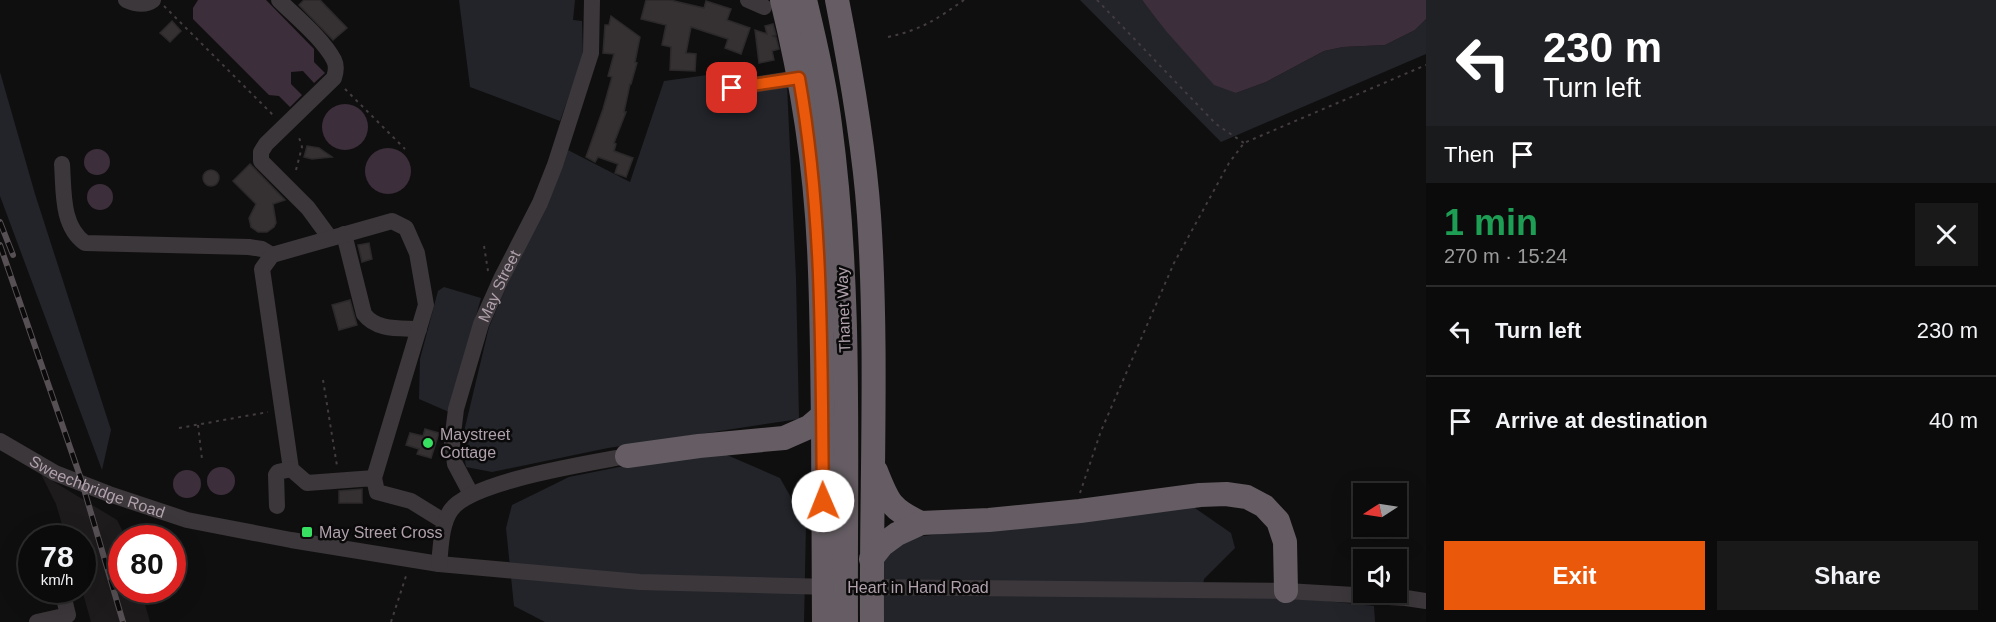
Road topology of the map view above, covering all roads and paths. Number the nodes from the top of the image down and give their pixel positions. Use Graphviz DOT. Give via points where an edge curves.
graph roads {
  1 [pos="126,0"];
  2 [pos="153,0"];
  3 [pos="158,0"];
  4 [pos="279,0"];
  5 [pos="592,0"];
  6 [pos="748,0"];
  7 [pos="805,0"];
  8 [pos="837,0"];
  9 [pos="964,0"];
  10 [pos="1097,0"];
  11 [pos="773,3"];
  12 [pos="888,37"];
  13 [pos="1426,65"];
  14 [pos="334,78"];
  15 [pos="799,78"];
  16 [pos="732,88"];
  17 [pos="285,127"];
  18 [pos="1244,143"];
  19 [pos="405,149"];
  20 [pos="62,165"];
  21 [pos="296,170"];
  22 [pos="337,236"];
  23 [pos="272,255"];
  24 [pos="419,329"];
  25 [pos="323,380"];
  26 [pos="283,410"];
  27 [pos="822,415"];
  28 [pos="198,425"];
  29 [pos="179,428"];
  30 [pos="784,438"];
  31 [pos="0,441"];
  32 [pos="627,456"];
  33 [pos="202,459"];
  34 [pos="823,463"];
  35 [pos="873,463"];
  36 [pos="291,469"];
  37 [pos="374,478"];
  38 [pos="339,480"];
  39 [pos="471,494"];
  40 [pos="277,506"];
  41 [pos="1080,511"];
  42 [pos="445,522"];
  43 [pos="921,523"];
  44 [pos="411,559"];
  45 [pos="871,559"];
  46 [pos="439,564"];
  47 [pos="1286,591"];
  48 [pos="1426,601"];
  49 [pos="65,603"];
  50 [pos="38,622"];
  51 [pos="391,622"];
  52 [pos="824,622"];
  53 [pos="846,622"];
  54 [pos="872,622"];
  1 -- 2 [label="street" via="137,4"];
  3 -- 17 [label="path"];
  4 -- 14 [label="street" via="335,61"];
  5 -- 39 [label="street, May Street" via="591,53 555,165 480,324 456,409 452,442 455,464"];
  6 -- 11 [label="street"];
  7 -- 53 [label="highway, Thanet Way" via="830,124 838,200 846,361"];
  8 -- 35 [label="highway, Thanet Way" via="853,85 869,216"];
  9 -- 12 [label="path" via="911,33"];
  10 -- 18 [label="path" via="1216,124"];
  11 -- 15 [label="highway"];
  13 -- 18 [label="path"];
  14 -- 17 [label="street"];
  14 -- 19 [label="path"];
  15 -- 16 [label="street"];
  15 -- 27 [label="highway" via="819,246"];
  17 -- 21 [label="path" via="301,140"];
  17 -- 22 [label="street" via="261,152 261,161"];
  18 -- 41 [label="path" via="1174,263 1101,431 1080,490"];
  20 -- 23 [label="street" via="66,213 76,236 85,243 249,247"];
  22 -- 23 [label="street"];
  22 -- 24 [label="street" via="370,322 386,328"];
  22 -- 24 [label="street" via="392,221 406,228 417,253 426,305"];
  23 -- 26 [label="street" via="262,269"];
  24 -- 37 [label="street"];
  25 -- 38 [label="path"];
  26 -- 28 [label="path"];
  26 -- 36 [label="street"];
  27 -- 30 [label="highway" via="809,427"];
  27 -- 34 [label="highway"];
  28 -- 29 [label="path"];
  28 -- 33 [label="path"];
  30 -- 32 [label="highway"];
  30 -- 34 [label="highway" via="811,450"];
  31 -- 44 [label="street, Sweechbridge Road" via="55,472 187,520"];
  32 -- 39 [label="street"];
  34 -- 52 [label="highway"];
  35 -- 43 [label="highway" via="892,506"];
  35 -- 45 [label="highway, Thanet Way"];
  36 -- 38 [label="street" via="307,483"];
  36 -- 40 [label="street" via="276,475"];
  37 -- 38 [label="street"];
  37 -- 42 [label="street" via="377,492 411,501"];
  39 -- 42 [label="street" via="459,501"];
  41 -- 43 [label="highway"];
  41 -- 47 [label="highway" via="1200,495 1247,497 1264,506 1278,521 1285,542"];
  42 -- 46 [label="street"];
  43 -- 45 [label="highway" via="897,534"];
  44 -- 46 [label="street, Heart in Hand Road"];
  44 -- 51 [label="path"];
  45 -- 54 [label="highway, Thanet Way"];
  46 -- 47 [label="street, Heart in Hand Road" via="640,582"];
  47 -- 48 [label="street, Heart in Hand Road"];
  49 -- 50 [label="street" via="68,615"];
}
